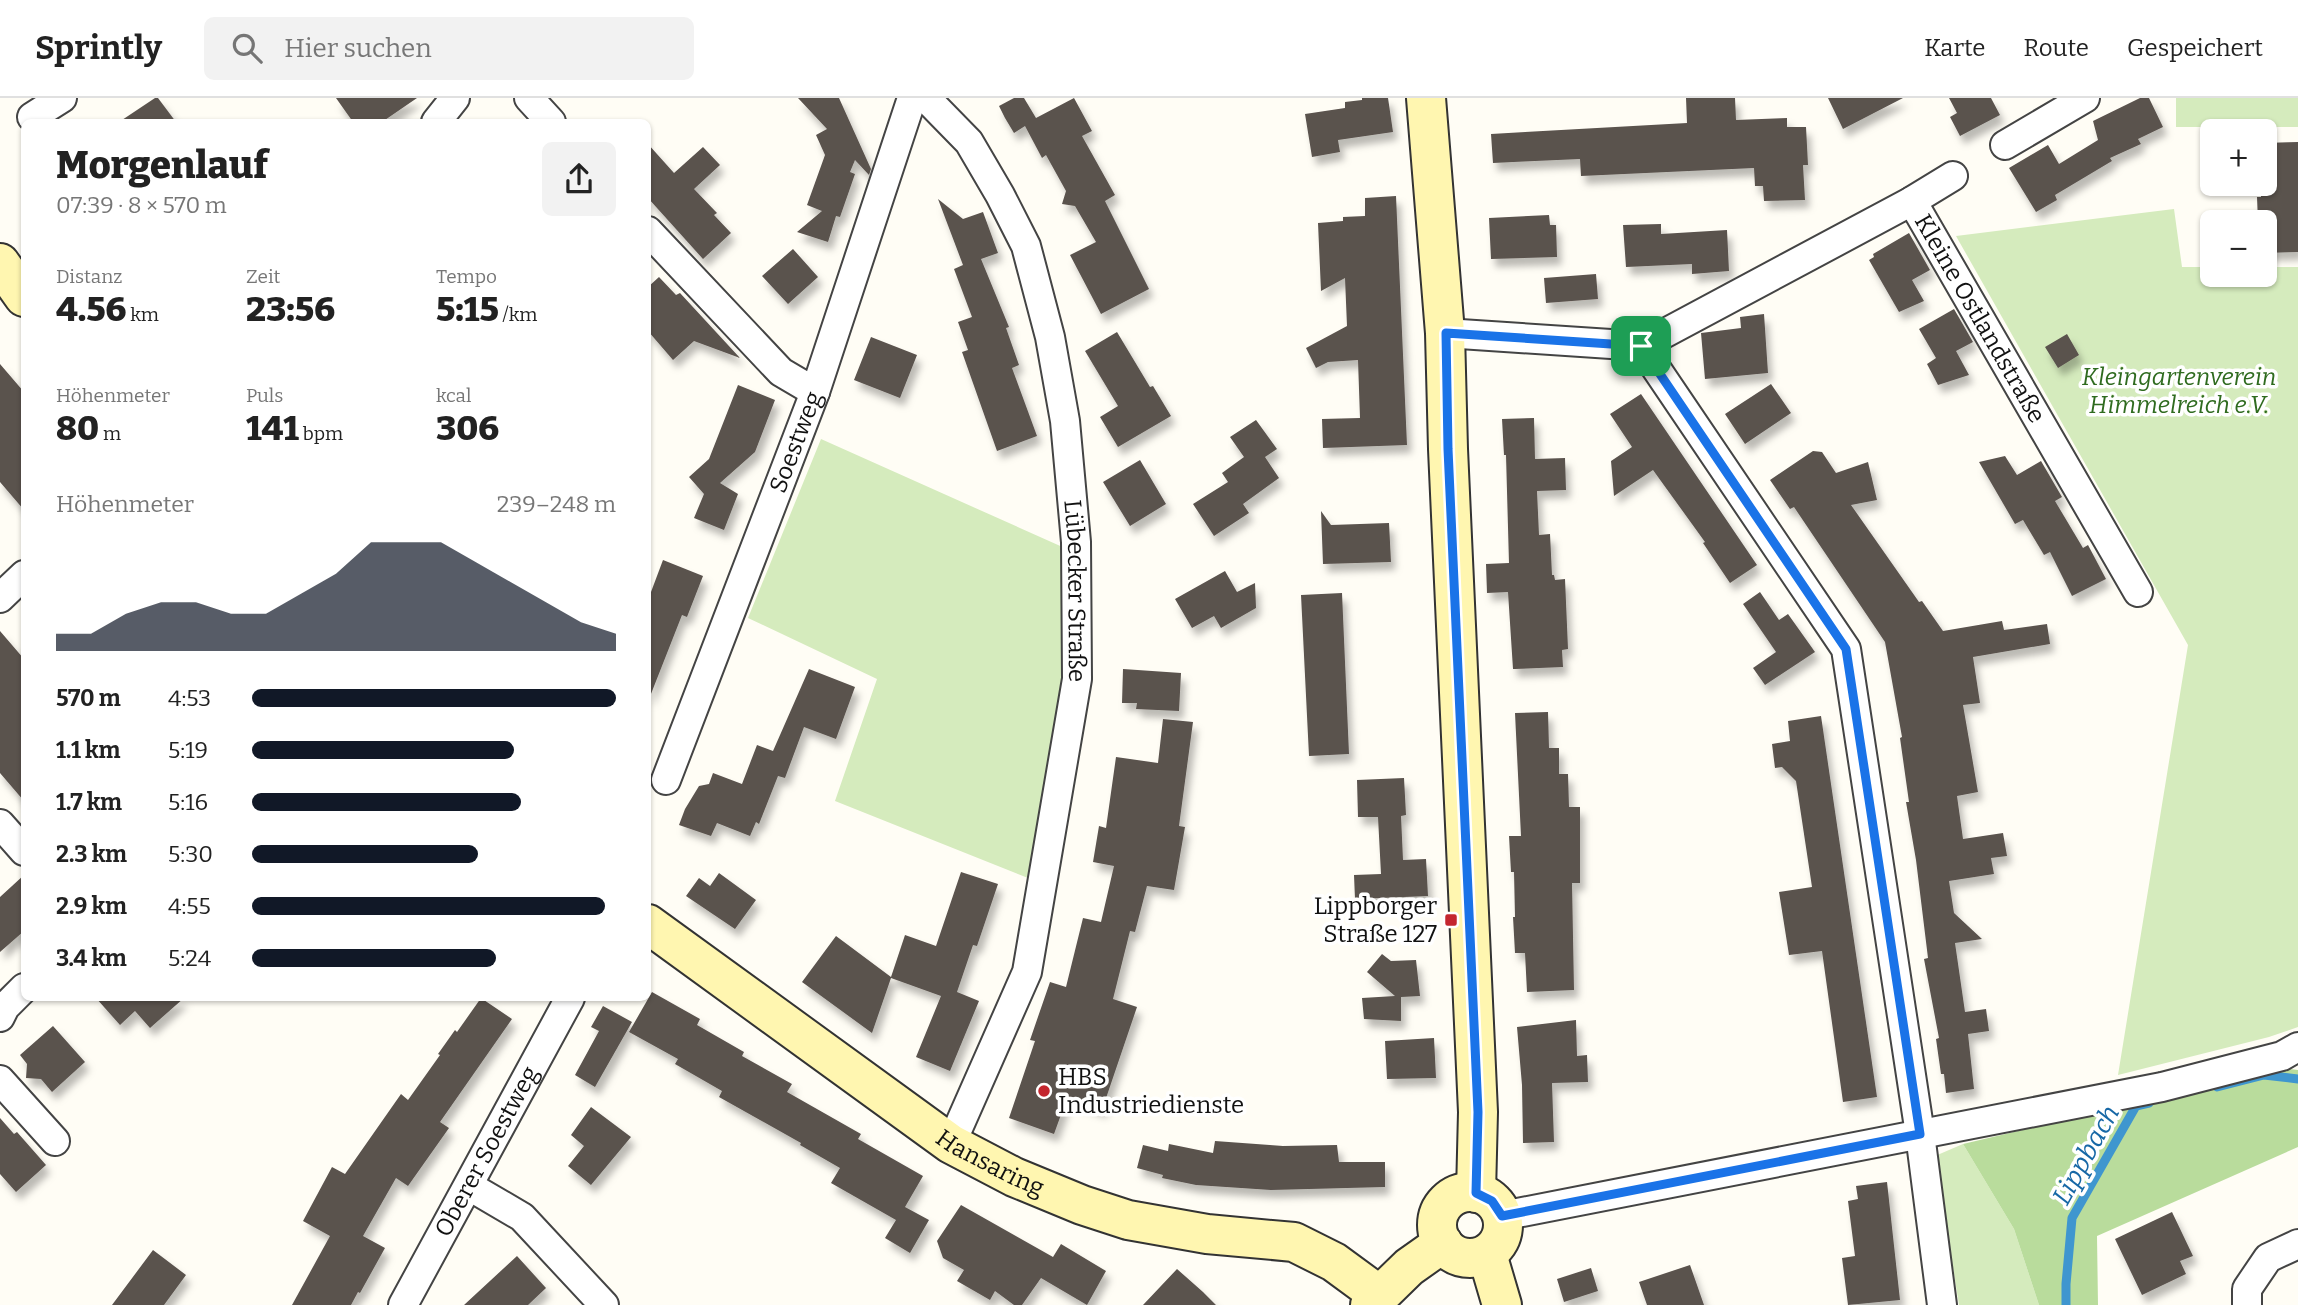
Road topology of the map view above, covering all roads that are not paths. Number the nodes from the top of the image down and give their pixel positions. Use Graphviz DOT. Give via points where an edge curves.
graph roads {
  1 [pos="62,98"];
  2 [pos="454,98"];
  3 [pos="529,98"];
  4 [pos="912,98"];
  5 [pos="926,98"];
  6 [pos="1426,98"];
  7 [pos="2085,98"];
  8 [pos="32,117"];
  9 [pos="438,119"];
  10 [pos="548,119"];
  11 [pos="2005,145"];
  12 [pos="1953,176"];
  13 [pos="1912,201"];
  14 [pos="651,234"];
  15 [pos="0,263"];
  16 [pos="21,293"];
  17 [pos="1446,333"];
  18 [pos="1641,346"];
  19 [pos="815,392"];
  20 [pos="21,578"];
  21 [pos="2138,592"];
  22 [pos="0,598"];
  23 [pos="666,780"];
  24 [pos="0,824"];
  25 [pos="21,848"];
  26 [pos="651,926"];
  27 [pos="21,991"];
  28 [pos="568,1001"];
  29 [pos="0,1017"];
  30 [pos="2298,1047"];
  31 [pos="0,1080"];
  32 [pos="1920,1134"];
  33 [pos="55,1141"];
  34 [pos="951,1144"];
  35 [pos="469,1186"];
  36 [pos="1489,1204"];
  37 [pos="1443,1243"];
  38 [pos="2298,1244"];
  39 [pos="1487,1254"];
  40 [pos="1374,1300"];
  41 [pos="403,1305"];
  42 [pos="604,1305"];
  43 [pos="1502,1305"];
  44 [pos="1942,1305"];
  45 [pos="2247,1305"];
  1 -- 8 [label="street"];
  2 -- 9 [label="street"];
  3 -- 10 [label="street"];
  4 -- 19 [label="street, Soestweg"];
  5 -- 34 [label="street, Lübecker Straße" via="969,142 1026,246 1050,337 1065,421 1077,569 1077,679 1027,972"];
  6 -- 17 [label="main road"];
  7 -- 11 [label="street"];
  12 -- 13 [label="street"];
  13 -- 18 [label="street, Kleine Ostlandstraße"];
  13 -- 21 [label="street, Kleine Ostlandstraße"];
  14 -- 19 [label="street" via="781,372"];
  15 -- 16 [label="main road"];
  17 -- 18 [label="street"];
  17 -- 36 [label="main road" via="1478,1112"];
  18 -- 32 [label="street" via="1846,649"];
  19 -- 23 [label="street, Soestweg"];
  20 -- 22 [label="street"];
  24 -- 25 [label="street"];
  26 -- 34 [label="main road, Hansaring"];
  27 -- 29 [label="street"];
  28 -- 35 [label="street, Oberer Soestweg"];
  30 -- 32 [label="street" via="2282,1056 2162,1087"];
  31 -- 33 [label="street"];
  32 -- 36 [label="street"];
  32 -- 44 [label="street"];
  34 -- 40 [label="main road, Hansaring" via="1014,1177 1128,1220 1294,1242 1334,1262"];
  35 -- 41 [label="street, Oberer Soestweg"];
  35 -- 42 [label="street" via="522,1217"];
  36 -- 37 [label="main road" via="1465,1193 1455,1196 1440,1212 1438,1233"];
  36 -- 39 [label="main road" via="1503,1227 1501,1238"];
  37 -- 39 [label="main road" via="1458,1256"];
  37 -- 40 [label="main road"];
  38 -- 45 [label="street" via="2268,1258 2247,1289"];
  39 -- 43 [label="main road"];
}
